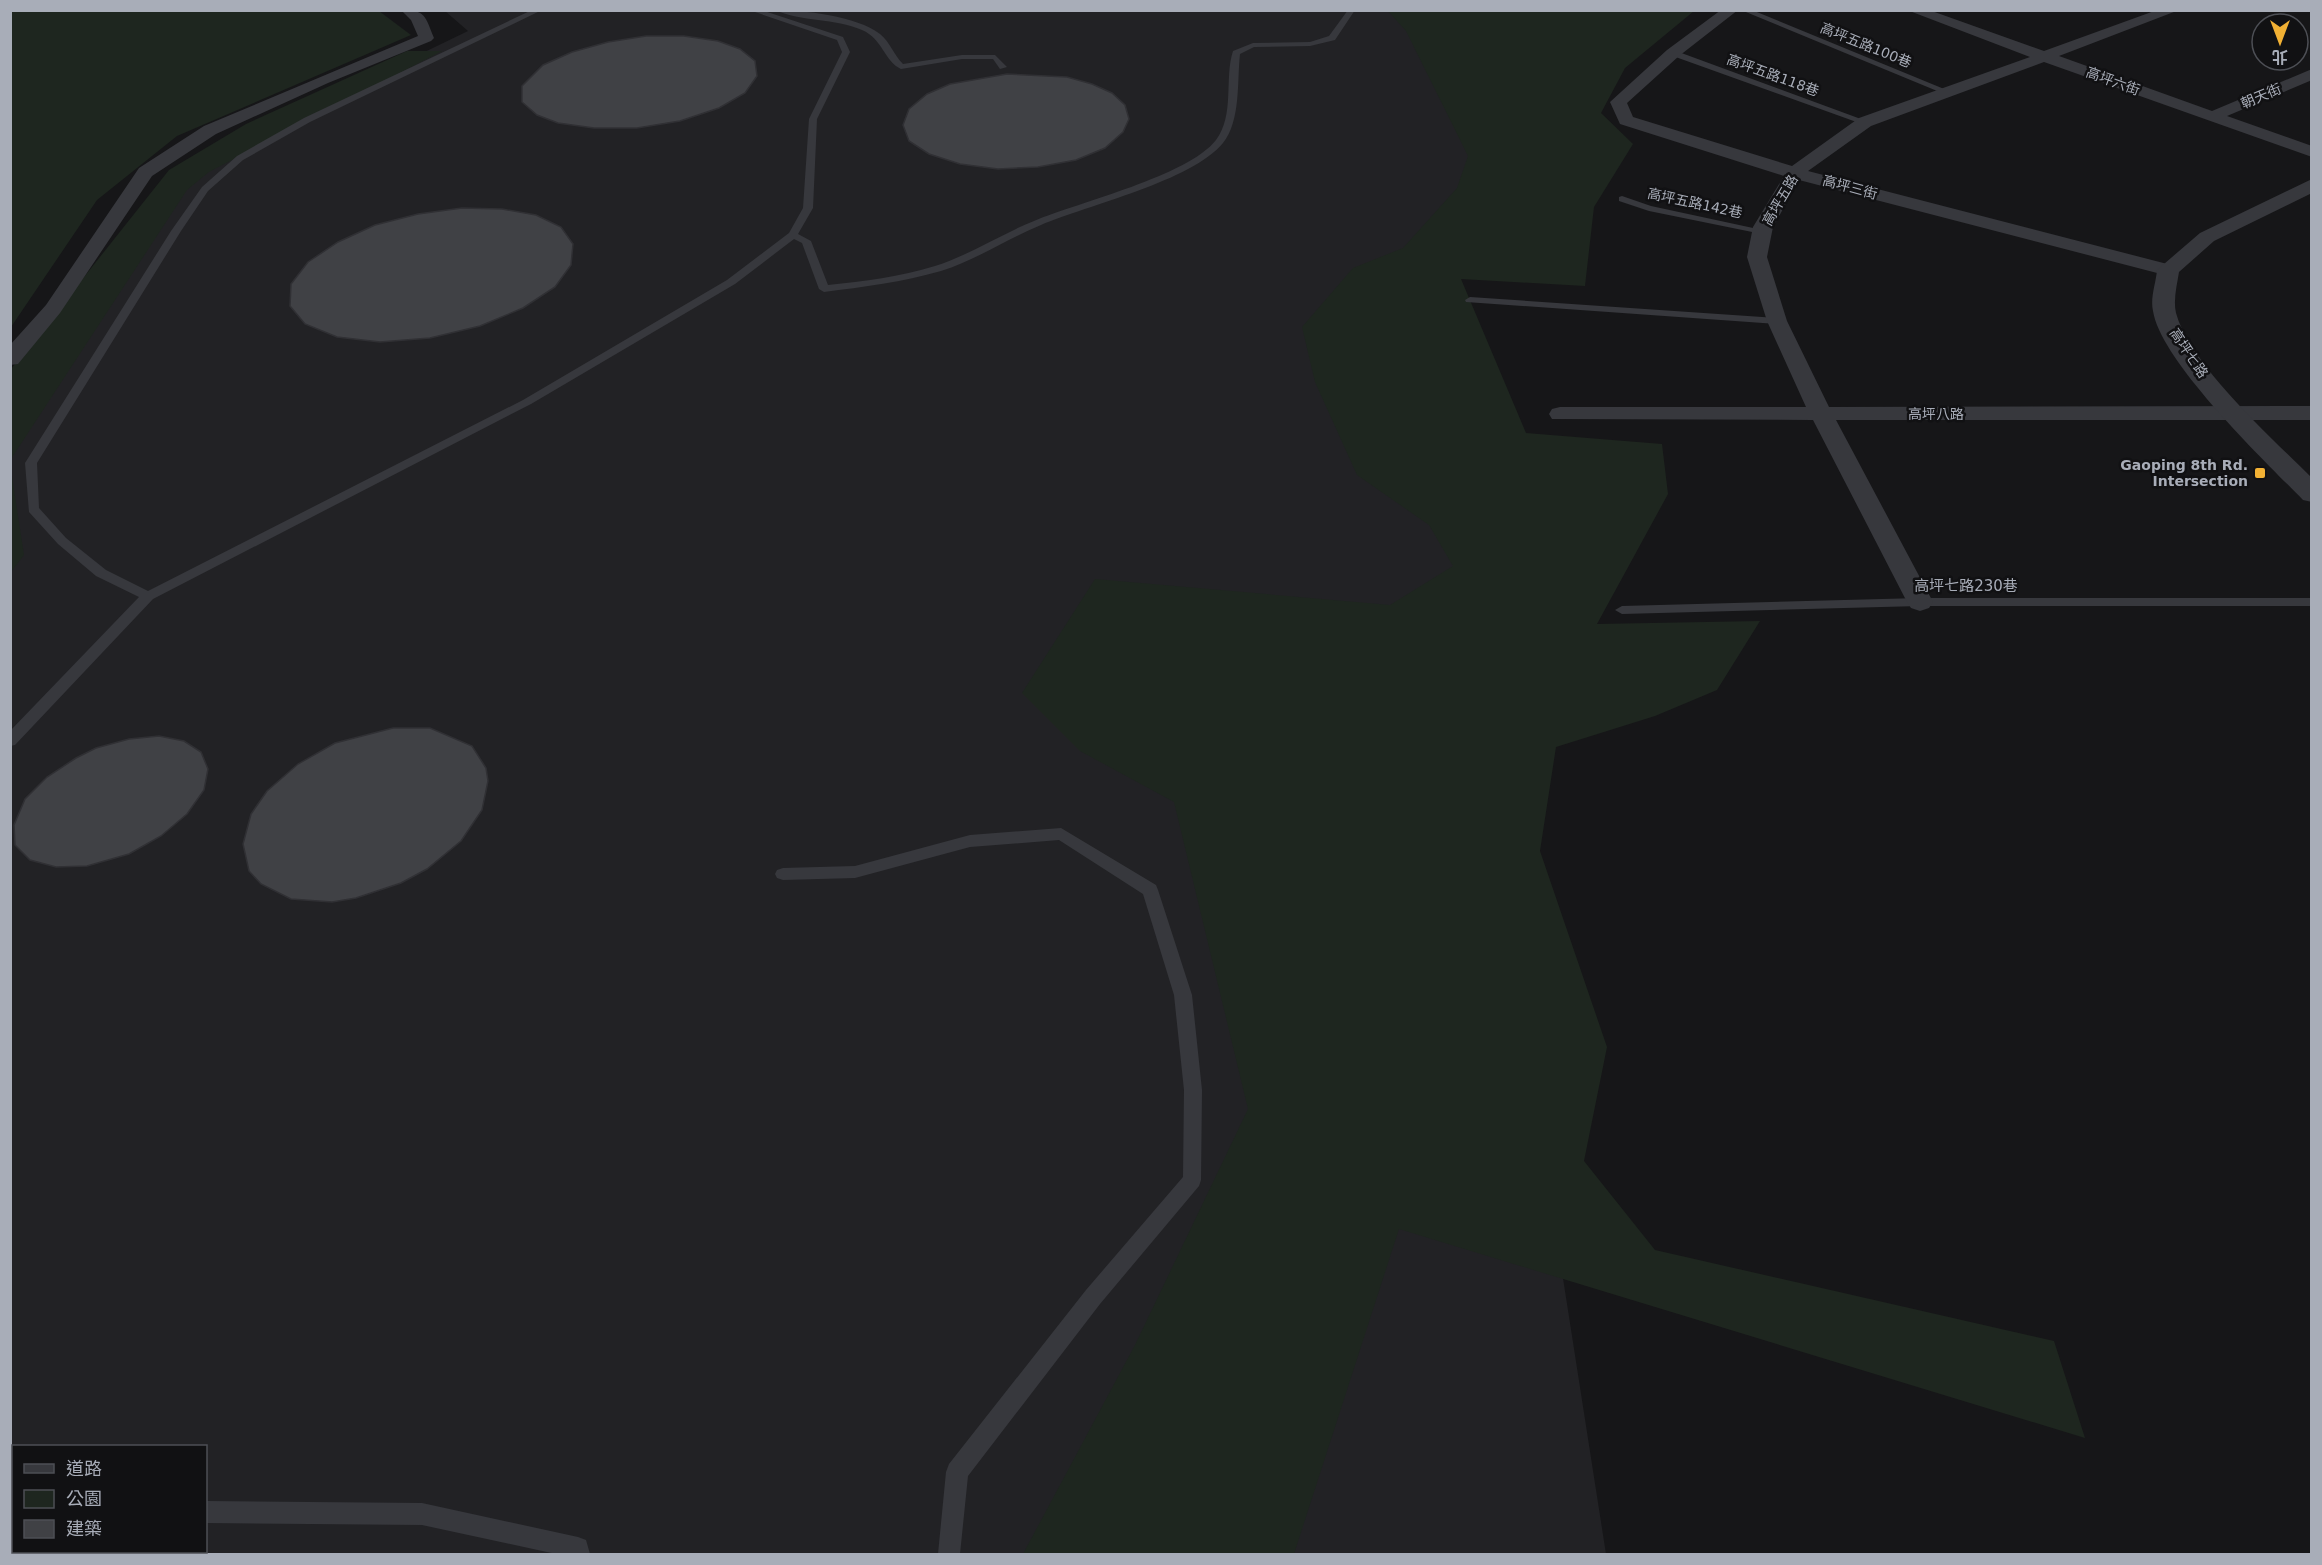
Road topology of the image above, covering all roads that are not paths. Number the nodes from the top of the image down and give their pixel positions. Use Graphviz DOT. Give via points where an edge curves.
graph roads {
  1 [pos="408,10"];
  2 [pos="539,10"];
  3 [pos="752,10"];
  4 [pos="778,10"];
  5 [pos="1353,10"];
  6 [pos="1731,10"];
  7 [pos="1744,10"];
  8 [pos="2172,10"];
  9 [pos="1916,11"];
  10 [pos="517,16"];
  11 [pos="1673,53"];
  12 [pos="2045,56"];
  13 [pos="1003,67"];
  14 [pos="2312,74"];
  15 [pos="1945,91"];
  16 [pos="2211,117"];
  17 [pos="1865,122"];
  18 [pos="2312,152"];
  19 [pos="1794,173"];
  20 [pos="2312,185"];
  21 [pos="1622,199"];
  22 [pos="1762,231"];
  23 [pos="793,235"];
  24 [pos="2168,270"];
  25 [pos="1470,300"];
  26 [pos="1777,321"];
  27 [pos="10,359"];
  28 [pos="2235,413"];
  29 [pos="2312,413"];
  30 [pos="1560,414"];
  31 [pos="1821,414"];
  32 [pos="2312,494"];
  33 [pos="148,596"];
  34 [pos="1920,602"];
  35 [pos="2312,602"];
  36 [pos="1622,610"];
  37 [pos="10,741"];
  38 [pos="783,874"];
  39 [pos="207,1512"];
  40 [pos="579,1554"];
  41 [pos="949,1554"];
  1 -- 27 [label="street" via="418,18 426,38 210,130 145,172 53,309"];
  2 -- 10 [label="lane"];
  3 -- 23 [label="lane" via="840,39 846,52 813,119 808,208"];
  4 -- 13 [label="lane" via="847,23 876,34 901,67 962,57 994,57"];
  5 -- 23 [label="lane" via="1332,38 1310,44 1253,45 1236,53 1228,128 1219,144 1197,158 1154,181 1038,222 942,267 904,278 824,289 806,240"];
  6 -- 11 [label="street, 高坪三街"];
  7 -- 15 [label="lane, 高坪五路100巷"];
  8 -- 12 [label="street, 高坪五路"];
  9 -- 12 [label="street, 高坪六街"];
  10 -- 33 [label="lane" via="307,120 240,159 205,189 177,231 31,463 33,509 62,541 101,573"];
  11 -- 17 [label="lane, 高坪五路118巷"];
  11 -- 19 [label="street, 高坪三街" via="1617,102 1626,120"];
  12 -- 15 [label="street, 高坪五路"];
  12 -- 16 [label="street, 高坪六街"];
  14 -- 16 [label="street, 朝天街"];
  15 -- 17 [label="street, 高坪五路"];
  16 -- 18 [label="street, 高坪六街"];
  17 -- 19 [label="street, 高坪五路"];
  19 -- 22 [label="street, 高坪五路"];
  19 -- 24 [label="street, 高坪三街"];
  20 -- 24 [label="street" via="2207,237"];
  21 -- 22 [label="lane, 高坪五路142巷"];
  22 -- 26 [label="street, 高坪五路" via="1757,257"];
  23 -- 33 [label="lane" via="731,282 527,402"];
  24 -- 28 [label="street, 高坪七路" via="2164,312 2175,336"];
  25 -- 26 [label="lane"];
  26 -- 31 [label="street, 高坪五路"];
  28 -- 29 [label="street, 高坪八路"];
  28 -- 31 [label="street, 高坪八路"];
  28 -- 32 [label="street, 高坪七路"];
  30 -- 31 [label="street, 高坪八路"];
  31 -- 34 [label="street, 高坪五路"];
  33 -- 37 [label="lane"];
  34 -- 35 [label="lane, 高坪七路230巷"];
  34 -- 36 [label="lane, 高坪七路230巷"];
  38 -- 41 [label="lane" via="855,872 970,841 1061,834 1150,890 1184,995 1193,1090 1192,1180 1093,1297 957,1472"];
  39 -- 40 [label="lane" via="422,1514 578,1548"];
}
